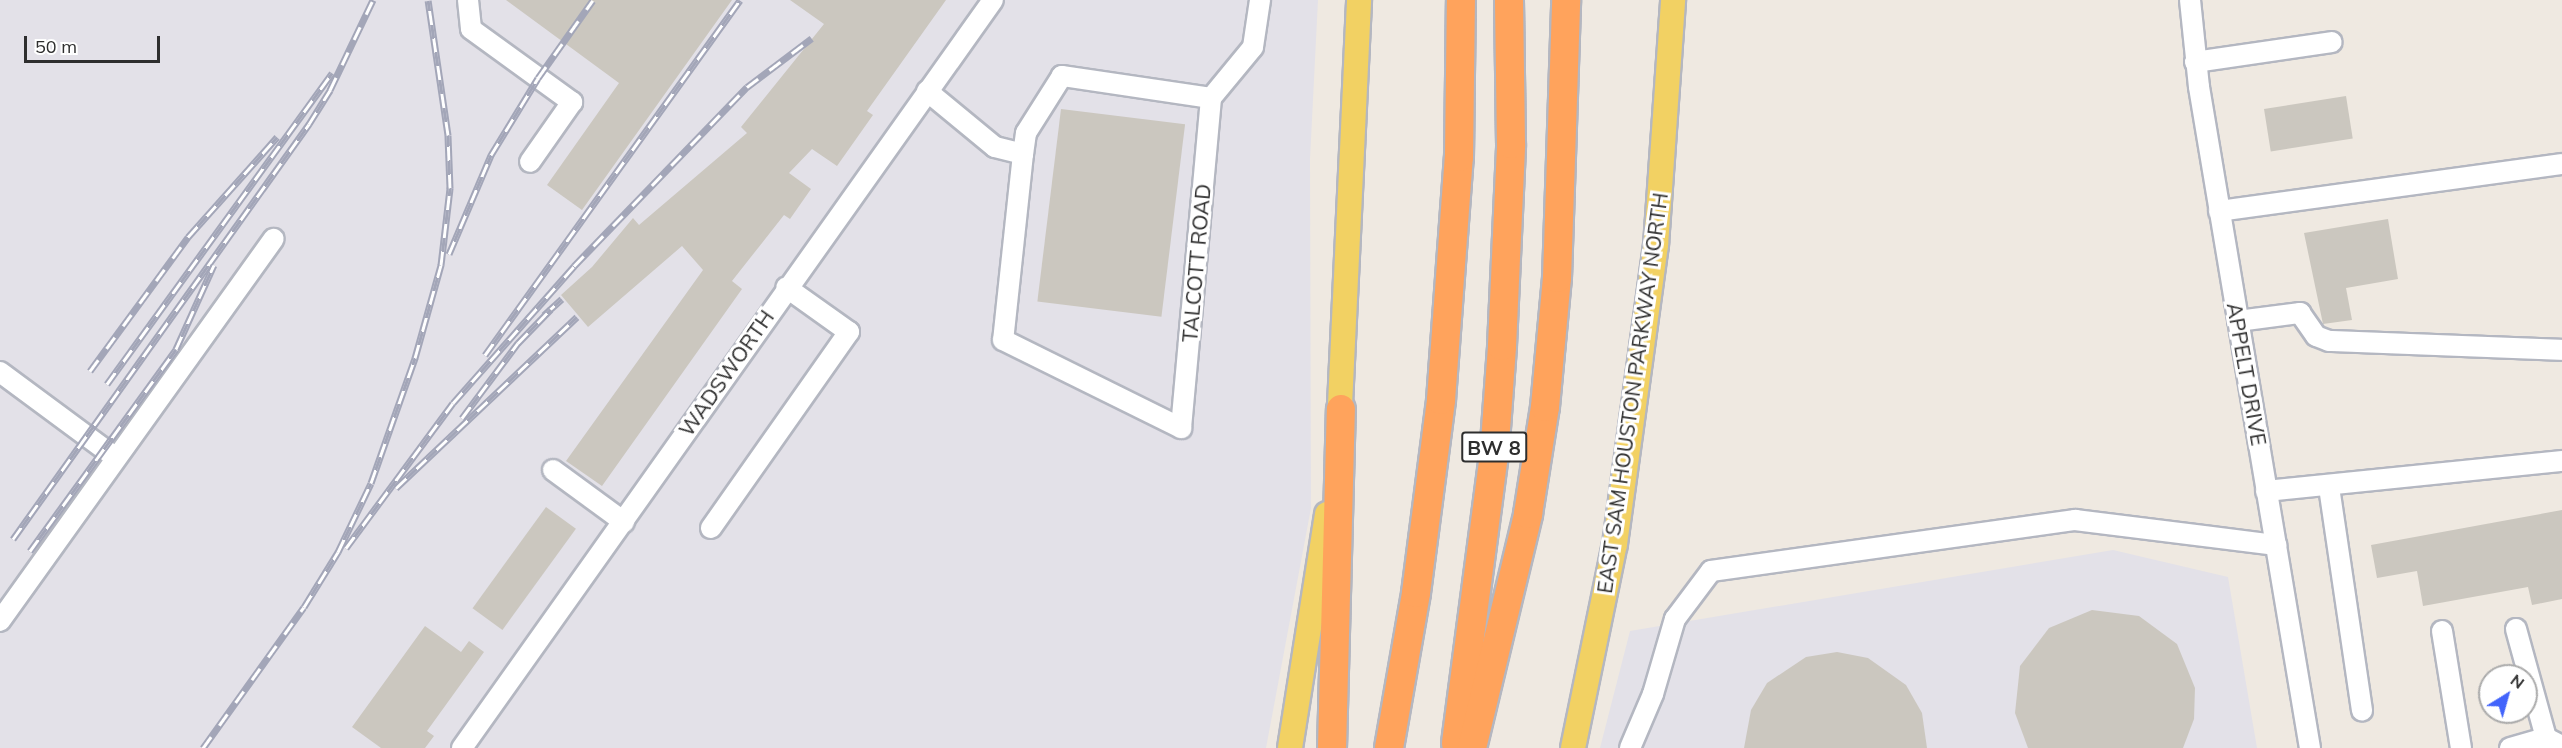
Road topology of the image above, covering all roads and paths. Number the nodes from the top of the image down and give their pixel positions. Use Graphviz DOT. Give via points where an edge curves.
graph roads {
  1 [pos="468,0"];
  2 [pos="993,0"];
  3 [pos="1260,0"];
  4 [pos="1359,0"];
  5 [pos="1441,0"];
  6 [pos="1461,0"];
  7 [pos="1509,0"];
  8 [pos="1520,0"];
  9 [pos="1566,0"];
  10 [pos="1673,0"];
  11 [pos="2190,0"];
  12 [pos="2332,42"];
  13 [pos="2195,62"];
  14 [pos="927,91"];
  15 [pos="1211,98"];
  16 [pos="1511,144"];
  17 [pos="1023,154"];
  18 [pos="1459,157"];
  19 [pos="530,162"];
  20 [pos="2562,164"];
  21 [pos="2219,211"];
  22 [pos="273,239"];
  23 [pos="786,287"];
  24 [pos="2238,321"];
  25 [pos="2562,350"];
  26 [pos="0,372"];
  27 [pos="1341,409"];
  28 [pos="115,457"];
  29 [pos="2562,461"];
  30 [pos="553,470"];
  31 [pos="2329,487"];
  32 [pos="2266,491"];
  33 [pos="624,522"];
  34 [pos="711,528"];
  35 [pos="2276,546"];
  36 [pos="0,621"];
  37 [pos="2516,629"];
  38 [pos="2442,631"];
  39 [pos="2362,711"];
  40 [pos="2554,742"];
  41 [pos="462,748"];
  42 [pos="1290,748"];
  43 [pos="1332,748"];
  44 [pos="1389,748"];
  45 [pos="1455,748"];
  46 [pos="1472,748"];
  47 [pos="1573,748"];
  48 [pos="1630,748"];
  49 [pos="2310,748"];
  50 [pos="2461,748"];
  51 [pos="2510,748"];
  1 -- 19 [label="street" via="471,29 572,102"];
  2 -- 14 [label="street, WADSWORTH"];
  3 -- 15 [label="street" via="1253,47"];
  4 -- 27 [label="main road"];
  5 -- 18 [label="highway"];
  6 -- 18 [label="highway, BW 8"];
  7 -- 16 [label="highway, BW 8"];
  8 -- 16 [label="highway"];
  9 -- 46 [label="highway" via="1557,278 1545,407 1528,514"];
  10 -- 47 [label="main road, EAST SAM HOUSTON PARKWAY NORTH" via="1656,245 1615,544"];
  11 -- 13 [label="street, APPELT DRIVE"];
  12 -- 13 [label="street"];
  13 -- 21 [label="street, APPELT DRIVE"];
  14 -- 17 [label="street" via="994,147"];
  14 -- 23 [label="street, WADSWORTH"];
  15 -- 17 [label="street" via="1062,76 1026,133"];
  15 -- 17 [label="street, TALCOTT ROAD" via="1181,428 1003,340"];
  16 -- 45 [label="highway, BW 8" via="1494,456"];
  18 -- 44 [label="highway, BW 8" via="1431,493"];
  20 -- 21 [label="street"];
  21 -- 24 [label="street, APPELT DRIVE"];
  22 -- 28 [label="street"];
  23 -- 33 [label="street, WADSWORTH"];
  23 -- 34 [label="street" via="849,332"];
  24 -- 25 [label="street" via="2300,313 2316,336 2329,341"];
  24 -- 32 [label="street, APPELT DRIVE"];
  26 -- 28 [label="street"];
  27 -- 42 [label="main road" via="1318,585"];
  27 -- 43 [label="highway"];
  28 -- 36 [label="street"];
  29 -- 31 [label="street"];
  30 -- 33 [label="street"];
  31 -- 32 [label="street"];
  31 -- 39 [label="street"];
  32 -- 35 [label="street, APPELT DRIVE"];
  33 -- 41 [label="street, WADSWORTH"];
  35 -- 48 [label="street" via="2075,520 1711,571 1675,619 1653,694"];
  35 -- 49 [label="street, APPELT DRIVE"];
  37 -- 40 [label="street"];
  38 -- 50 [label="street"];
  40 -- 51 [label="street"];
}
